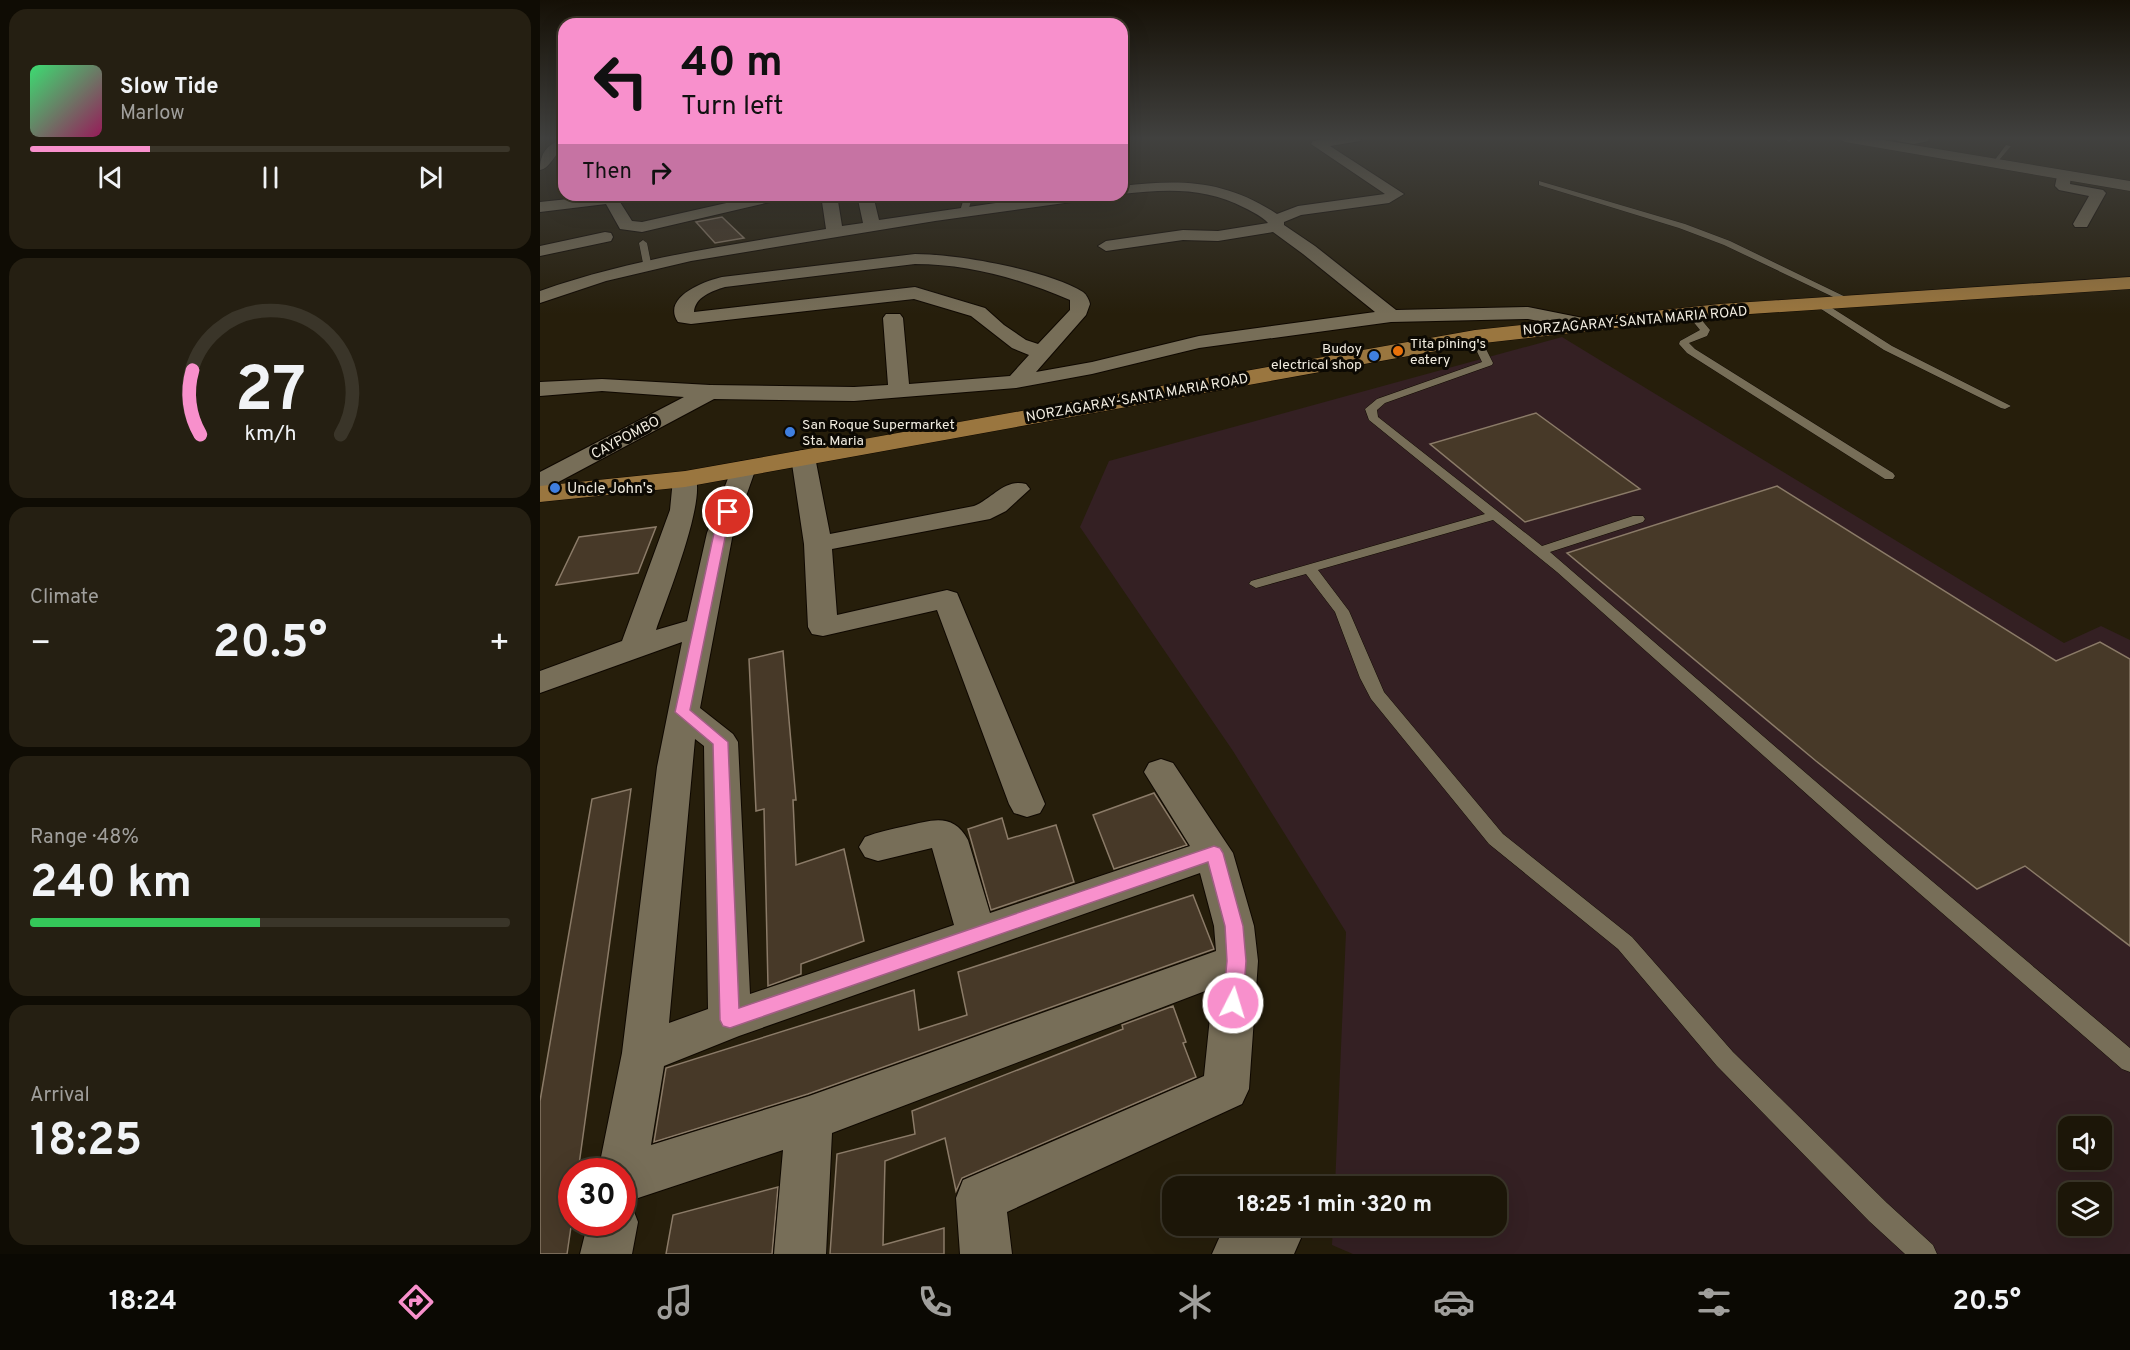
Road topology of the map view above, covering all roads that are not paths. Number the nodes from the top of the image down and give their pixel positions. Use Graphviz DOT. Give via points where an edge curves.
graph roads {
  1 [pos="1237,197"];
  2 [pos="1392,197"];
  3 [pos="1586,197"];
  4 [pos="2096,197"];
  5 [pos="593,201"];
  6 [pos="612,201"];
  7 [pos="755,201"];
  8 [pos="830,201"];
  9 [pos="866,201"];
  10 [pos="997,201"];
  11 [pos="967,203"];
  12 [pos="540,207"];
  13 [pos="1276,224"];
  14 [pos="2081,224"];
  15 [pos="872,225"];
  16 [pos="836,232"];
  17 [pos="605,237"];
  18 [pos="643,243"];
  19 [pos="1106,246"];
  20 [pos="540,251"];
  21 [pos="647,263"];
  22 [pos="540,282"];
  23 [pos="2130,284"];
  24 [pos="562,288"];
  25 [pos="540,297"];
  26 [pos="1849,301"];
  27 [pos="1818,303"];
  28 [pos="1692,314"];
  29 [pos="1391,316"];
  30 [pos="893,318"];
  31 [pos="1576,322"];
  32 [pos="1475,337"];
  33 [pos="1042,352"];
  34 [pos="1016,382"];
  35 [pos="540,389"];
  36 [pos="899,391"];
  37 [pos="710,392"];
  38 [pos="2005,406"];
  39 [pos="803,457"];
  40 [pos="744,468"];
  41 [pos="1889,476"];
  42 [pos="686,479"];
  43 [pos="540,482"];
  44 [pos="1017,489"];
  45 [pos="540,494"];
  46 [pos="1496,515"];
  47 [pos="1638,519"];
  48 [pos="818,544"];
  49 [pos="1540,551"];
  50 [pos="1310,569"];
  51 [pos="1256,584"];
  52 [pos="702,626"];
  53 [pos="635,648"];
  54 [pos="540,683"];
  55 [pos="682,712"];
  56 [pos="1161,772"];
  57 [pos="1027,804"];
  58 [pos="878,847"];
  59 [pos="1214,853"];
  60 [pos="977,935"];
  61 [pos="1237,961"];
  62 [pos="730,1020"];
  63 [pos="644,1053"];
  64 [pos="2130,1062"];
  65 [pos="809,1119"];
  66 [pos="625,1158"];
  67 [pos="636,1175"];
  68 [pos="610,1236"];
  69 [pos="606,1254"];
  70 [pos="800,1254"];
  71 [pos="986,1254"];
  72 [pos="1924,1254"];
  1 -- 13 [label="street" via="1253,204"];
  2 -- 13 [label="street" via="1298,211"];
  3 -- 26 [label="lane" via="1727,243"];
  4 -- 14 [label="street"];
  5 -- 12 [label="street"];
  6 -- 7 [label="street" via="626,226 634,228"];
  8 -- 16 [label="street"];
  9 -- 15 [label="street"];
  10 -- 11 [label="street"];
  11 -- 15 [label="street"];
  13 -- 19 [label="street" via="1218,236 1183,235"];
  13 -- 29 [label="street"];
  15 -- 16 [label="street"];
  16 -- 21 [label="street"];
  17 -- 20 [label="street"];
  18 -- 21 [label="lane"];
  21 -- 24 [label="street"];
  22 -- 24 [label="street"];
  23 -- 26 [label="main road, NORZAGARAY-SANTA MARIA ROAD"];
  24 -- 25 [label="street"];
  26 -- 27 [label="main road, NORZAGARAY-SANTA MARIA ROAD"];
  27 -- 28 [label="main road, NORZAGARAY-SANTA MARIA ROAD"];
  27 -- 38 [label="lane" via="1888,348"];
  28 -- 31 [label="main road, NORZAGARAY-SANTA MARIA ROAD"];
  28 -- 41 [label="lane" via="1705,330 1683,344 1691,351"];
  29 -- 31 [label="street" via="1528,313"];
  29 -- 34 [label="street" via="1199,342"];
  30 -- 36 [label="street"];
  31 -- 32 [label="main road, NORZAGARAY-SANTA MARIA ROAD"];
  32 -- 39 [label="main road, NORZAGARAY-SANTA MARIA ROAD"];
  32 -- 46 [label="lane" via="1488,363 1381,401 1371,409 1373,418"];
  33 -- 33 [label="street" via="1079,311 1078,297 1040,281 954,260 915,259 718,283 705,288 686,307 685,318 691,318 915,293 978,312 1019,344"];
  33 -- 34 [label="street"];
  34 -- 36 [label="street"];
  35 -- 37 [label="street" via="602,385"];
  36 -- 37 [label="street"];
  37 -- 43 [label="street, CAYPOMBO"];
  39 -- 40 [label="main road, NORZAGARAY-SANTA MARIA ROAD"];
  39 -- 48 [label="street"];
  40 -- 42 [label="main road, NORZAGARAY-SANTA MARIA ROAD"];
  40 -- 52 [label="street" via="720,533"];
  42 -- 45 [label="main road, NORZAGARAY-SANTA MARIA ROAD"];
  42 -- 53 [label="street" via="683,510"];
  44 -- 48 [label="street" via="997,506 981,513"];
  46 -- 49 [label="lane"];
  46 -- 50 [label="lane"];
  47 -- 49 [label="lane"];
  48 -- 57 [label="street" via="823,627 947,599"];
  49 -- 64 [label="lane"];
  50 -- 51 [label="lane"];
  50 -- 72 [label="lane" via="1348,622 1377,695 1496,839 1625,943 1725,1059"];
  52 -- 53 [label="street"];
  52 -- 55 [label="street"];
  53 -- 54 [label="street"];
  55 -- 62 [label="street" via="721,742"];
  55 -- 63 [label="street"];
  56 -- 59 [label="street"];
  58 -- 60 [label="street" via="935,833 950,840"];
  59 -- 60 [label="street"];
  59 -- 61 [label="street" via="1234,926"];
  60 -- 62 [label="street"];
  61 -- 65 [label="street"];
  61 -- 71 [label="street" via="1226,1089 981,1198"];
  62 -- 63 [label="street"];
  63 -- 66 [label="street"];
  65 -- 67 [label="street"];
  65 -- 70 [label="street"];
  68 -- 69 [label="street"];
}
